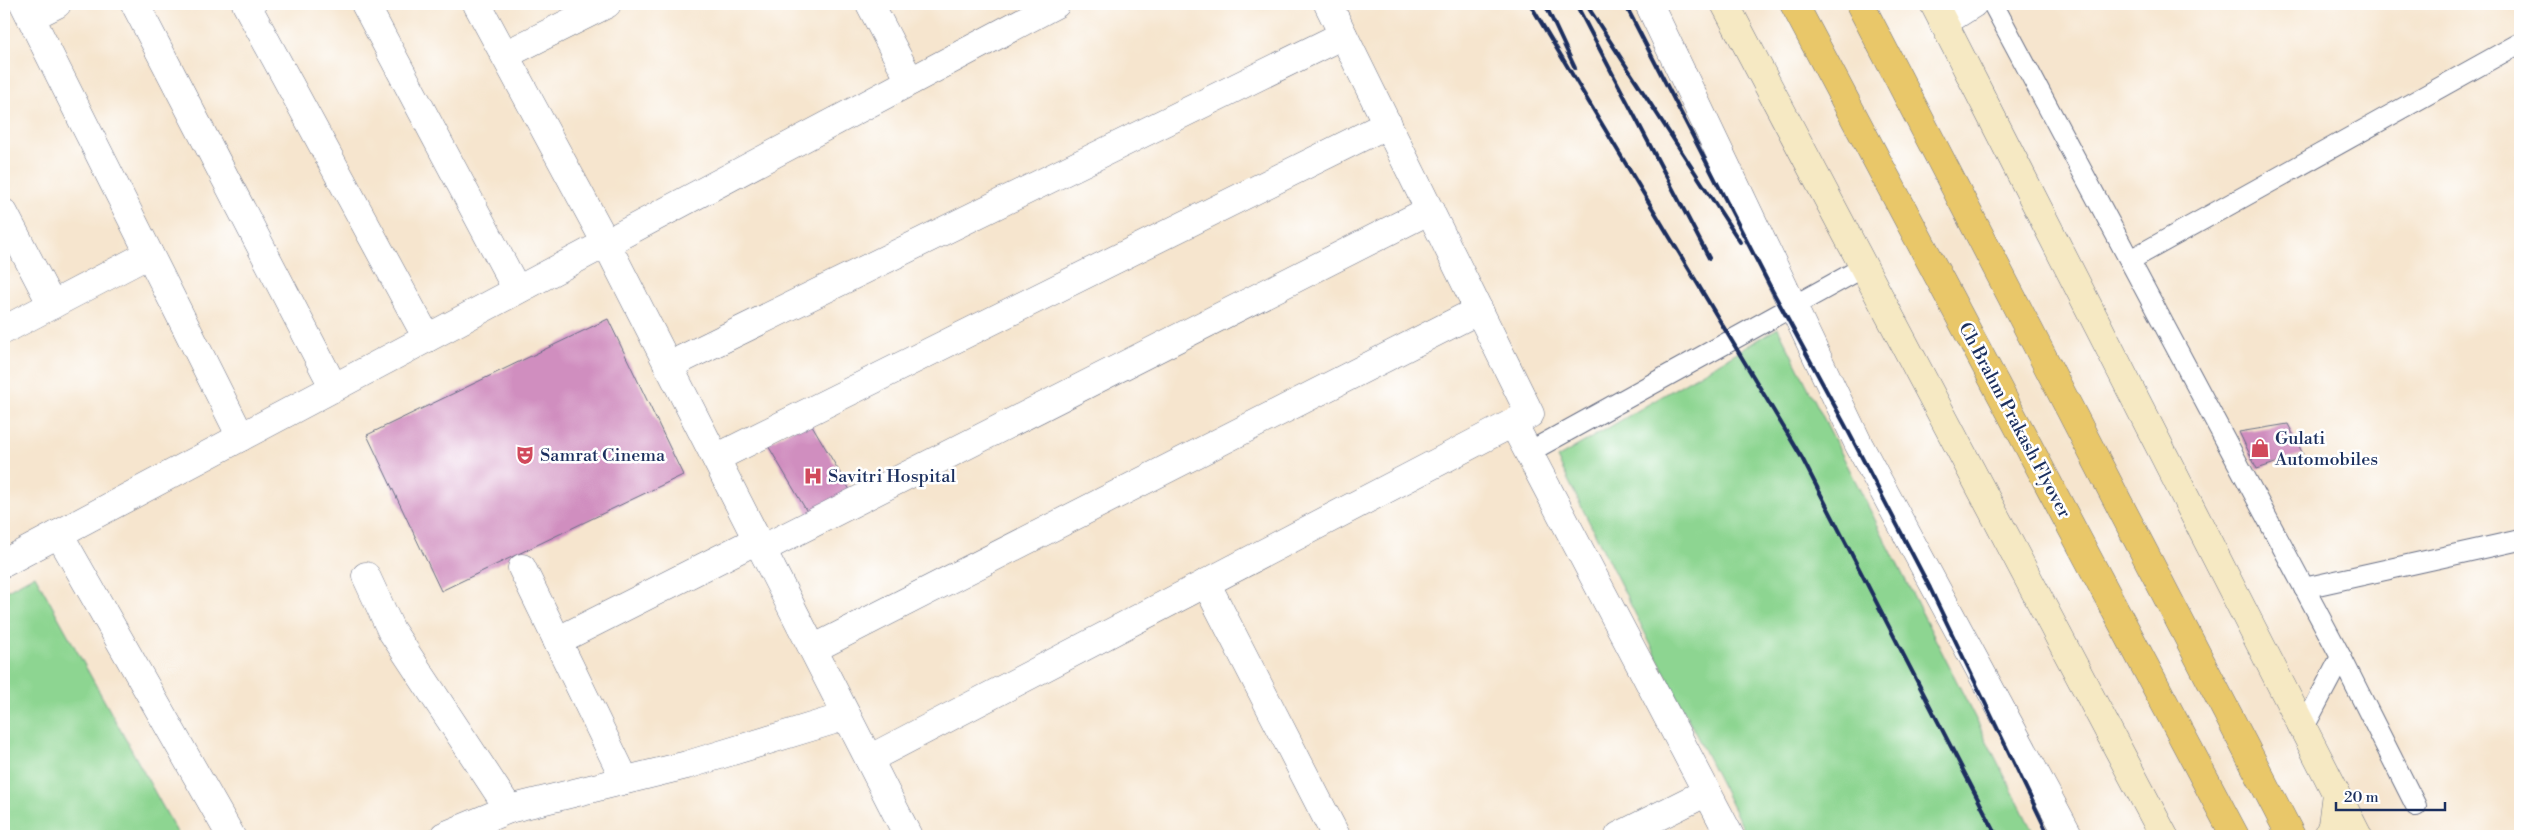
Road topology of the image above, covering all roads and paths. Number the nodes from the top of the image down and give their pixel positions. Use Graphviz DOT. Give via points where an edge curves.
graph roads {
  1 [pos="57,4"];
  2 [pos="135,4"];
  3 [pos="246,4"];
  4 [pos="365,4"];
  5 [pos="477,4"];
  6 [pos="870,4"];
  7 [pos="1056,4"];
  8 [pos="1328,4"];
  9 [pos="1649,4"];
  10 [pos="1725,4"];
  11 [pos="1794,4"];
  12 [pos="1860,4"];
  13 [pos="1973,4"];
  14 [pos="1993,4"];
  15 [pos="600,5"];
  16 [pos="27,10"];
  17 [pos="1938,13"];
  18 [pos="1343,35"];
  19 [pos="2520,43"];
  20 [pos="505,55"];
  21 [pos="910,81"];
  22 [pos="1388,124"];
  23 [pos="1430,210"];
  24 [pos="4,213"];
  25 [pos="606,243"];
  26 [pos="150,254"];
  27 [pos="2130,260"];
  28 [pos="1864,267"];
  29 [pos="517,290"];
  30 [pos="52,305"];
  31 [pos="1792,306"];
  32 [pos="1479,310"];
  33 [pos="4,330"];
  34 [pos="427,338"];
  35 [pos="668,366"];
  36 [pos="334,388"];
  37 [pos="1513,423"];
  38 [pos="241,437"];
  39 [pos="1528,452"];
  40 [pos="716,458"];
  41 [pos="59,534"];
  42 [pos="2520,540"];
  43 [pos="759,545"];
  44 [pos="4,563"];
  45 [pos="522,568"];
  46 [pos="366,576"];
  47 [pos="1206,583"];
  48 [pos="2304,588"];
  49 [pos="557,641"];
  50 [pos="813,649"];
  51 [pos="2341,658"];
  52 [pos="847,716"];
  53 [pos="2303,728"];
  54 [pos="869,759"];
  55 [pos="625,780"];
  56 [pos="1707,792"];
  57 [pos="2336,793"];
  58 [pos="2416,806"];
  59 [pos="509,809"];
  60 [pos="231,836"];
  61 [pos="444,836"];
  62 [pos="908,836"];
  63 [pos="1336,836"];
  64 [pos="1619,836"];
  65 [pos="1730,836"];
  66 [pos="2069,836"];
  67 [pos="2164,836"];
  68 [pos="2235,836"];
  69 [pos="2291,836"];
  70 [pos="2328,836"];
  71 [pos="2358,836"];
  1 -- 16 [label="street"];
  2 -- 36 [label="street"];
  3 -- 34 [label="street"];
  4 -- 29 [label="street"];
  5 -- 20 [label="street"];
  6 -- 21 [label="street"];
  7 -- 21 [label="street"];
  8 -- 18 [label="street"];
  9 -- 31 [label="street"];
  10 -- 28 [label="street"];
  11 -- 68 [label="main road, Ch Brahm Prakash Flyover"];
  12 -- 69 [label="main road"];
  13 -- 17 [label="street"];
  14 -- 27 [label="lane"];
  15 -- 20 [label="street"];
  16 -- 26 [label="street"];
  17 -- 53 [label="street"];
  18 -- 22 [label="street"];
  18 -- 35 [label="street"];
  19 -- 27 [label="lane"];
  20 -- 25 [label="street"];
  21 -- 25 [label="street"];
  22 -- 23 [label="street"];
  22 -- 40 [label="street"];
  23 -- 32 [label="street"];
  23 -- 43 [label="street"];
  24 -- 30 [label="street"];
  25 -- 29 [label="street"];
  25 -- 35 [label="street"];
  26 -- 30 [label="street"];
  26 -- 38 [label="street"];
  27 -- 48 [label="lane"];
  28 -- 31 [label="lane"];
  28 -- 67 [label="street"];
  29 -- 34 [label="street"];
  30 -- 33 [label="street"];
  31 -- 39 [label="lane"];
  31 -- 66 [label="street" via="1859,445"];
  32 -- 37 [label="street" via="1530,414"];
  32 -- 50 [label="street"];
  34 -- 36 [label="street"];
  35 -- 40 [label="street"];
  36 -- 38 [label="street"];
  37 -- 39 [label="street"];
  37 -- 47 [label="street"];
  38 -- 41 [label="street"];
  39 -- 56 [label="street"];
  40 -- 43 [label="street"];
  41 -- 44 [label="street"];
  41 -- 60 [label="street"];
  42 -- 48 [label="lane"];
  43 -- 49 [label="street"];
  43 -- 50 [label="street"];
  45 -- 49 [label="street"];
  46 -- 59 [label="street" via="391,630"];
  47 -- 54 [label="street"];
  47 -- 63 [label="street"];
  48 -- 51 [label="lane"];
  49 -- 55 [label="street"];
  50 -- 52 [label="street"];
  51 -- 53 [label="lane"];
  51 -- 58 [label="lane"];
  52 -- 54 [label="street"];
  52 -- 55 [label="street" via="687,765"];
  53 -- 57 [label="street"];
  54 -- 62 [label="street"];
  55 -- 59 [label="street"];
  56 -- 64 [label="street"];
  56 -- 65 [label="street"];
  57 -- 70 [label="street"];
  57 -- 71 [label="street"];
  59 -- 61 [label="street"];
}
